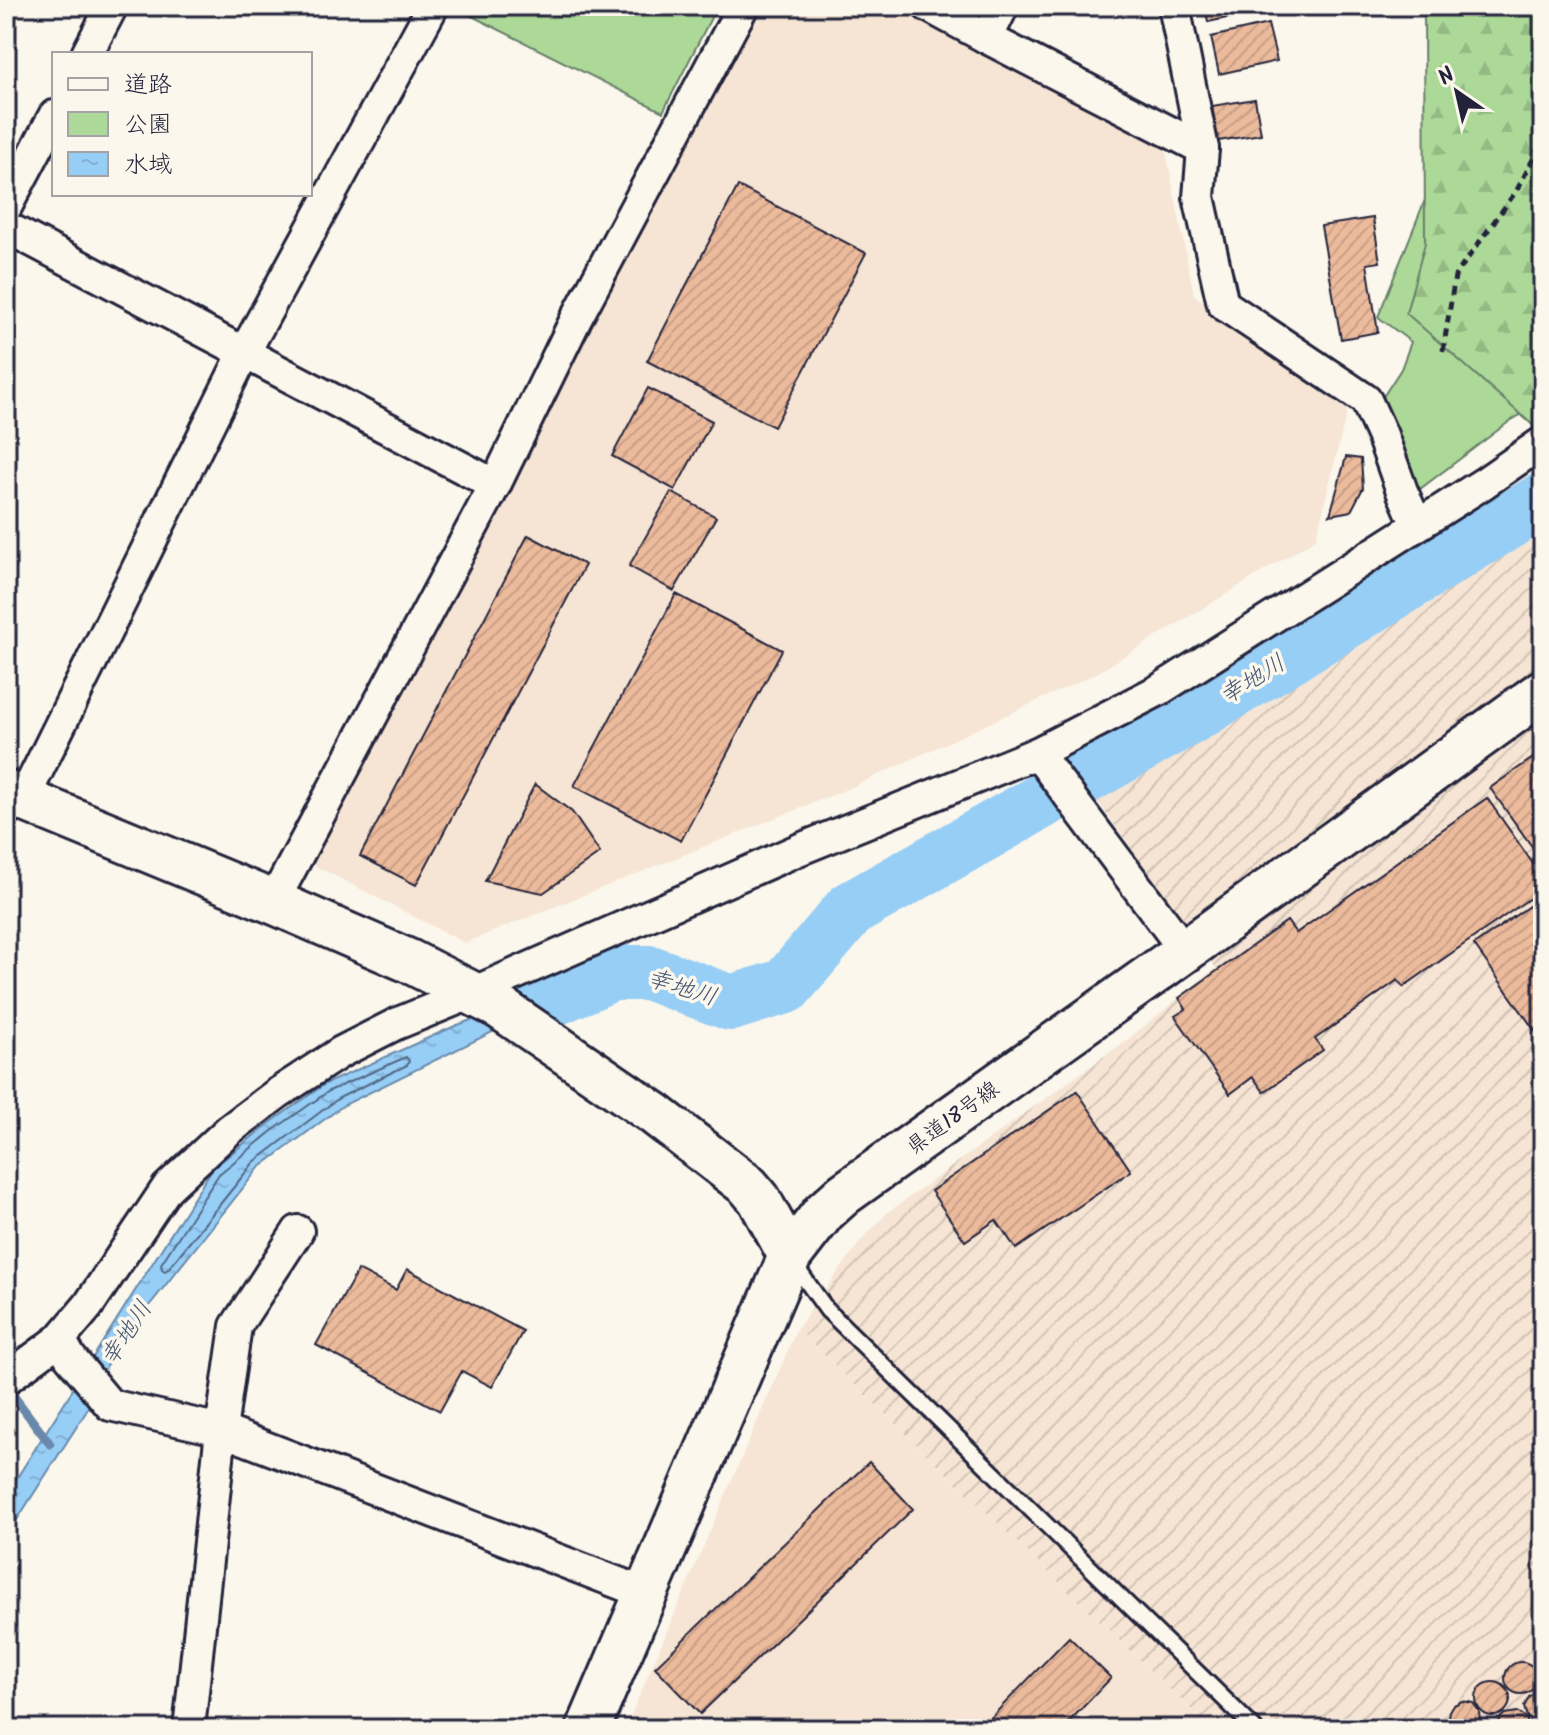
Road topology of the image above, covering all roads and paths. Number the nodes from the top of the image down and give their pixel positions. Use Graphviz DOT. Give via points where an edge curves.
graph roads {
  1 [pos="112,6"];
  2 [pos="433,6"];
  3 [pos="743,6"];
  4 [pos="928,6"];
  5 [pos="1003,6"];
  6 [pos="1174,6"];
  7 [pos="987,38"];
  8 [pos="88,52"];
  9 [pos="52,120"];
  10 [pos="1543,140"];
  11 [pos="1203,149"];
  12 [pos="6,207"];
  13 [pos="6,227"];
  14 [pos="1443,351"];
  15 [pos="244,353"];
  16 [pos="1543,442"];
  17 [pos="495,485"];
  18 [pos="1417,525"];
  19 [pos="1543,691"];
  20 [pos="1044,761"];
  21 [pos="15,796"];
  22 [pos="273,902"];
  23 [pos="1185,951"];
  24 [pos="486,1000"];
  25 [pos="298,1231"];
  26 [pos="790,1256"];
  27 [pos="65,1348"];
  28 [pos="6,1379"];
  29 [pos="221,1430"];
  30 [pos="647,1594"];
  31 [pos="189,1729"];
  32 [pos="588,1729"];
  33 [pos="1255,1729"];
  1 -- 8 [label="street"];
  2 -- 15 [label="street"];
  3 -- 17 [label="street" via="576,319"];
  4 -- 7 [label="street"];
  5 -- 7 [label="street"];
  6 -- 11 [label="street"];
  7 -- 11 [label="street"];
  9 -- 12 [label="street"];
  10 -- 14 [label="path" via="1517,190 1455,276"];
  11 -- 18 [label="street" via="1199,197 1223,304 1366,400"];
  13 -- 15 [label="street"];
  15 -- 17 [label="street"];
  15 -- 21 [label="street"];
  16 -- 18 [label="street"];
  17 -- 22 [label="street"];
  18 -- 20 [label="street"];
  19 -- 23 [label="main road, 県道18号線"];
  20 -- 23 [label="street"];
  20 -- 24 [label="street" via="798,850"];
  21 -- 22 [label="main road"];
  22 -- 24 [label="main road"];
  23 -- 26 [label="main road, 県道18号線" via="844,1194"];
  24 -- 26 [label="main road" via="655,1114 748,1186"];
  24 -- 27 [label="street" via="396,1024 341,1052 229,1130 167,1188"];
  25 -- 29 [label="street" via="236,1326"];
  26 -- 30 [label="main road, 県道18号線"];
  26 -- 33 [label="lane" via="827,1310"];
  27 -- 28 [label="street"];
  27 -- 29 [label="street" via="110,1405"];
  29 -- 30 [label="street"];
  29 -- 31 [label="street"];
  30 -- 32 [label="main road, 県道18号線"];
}
